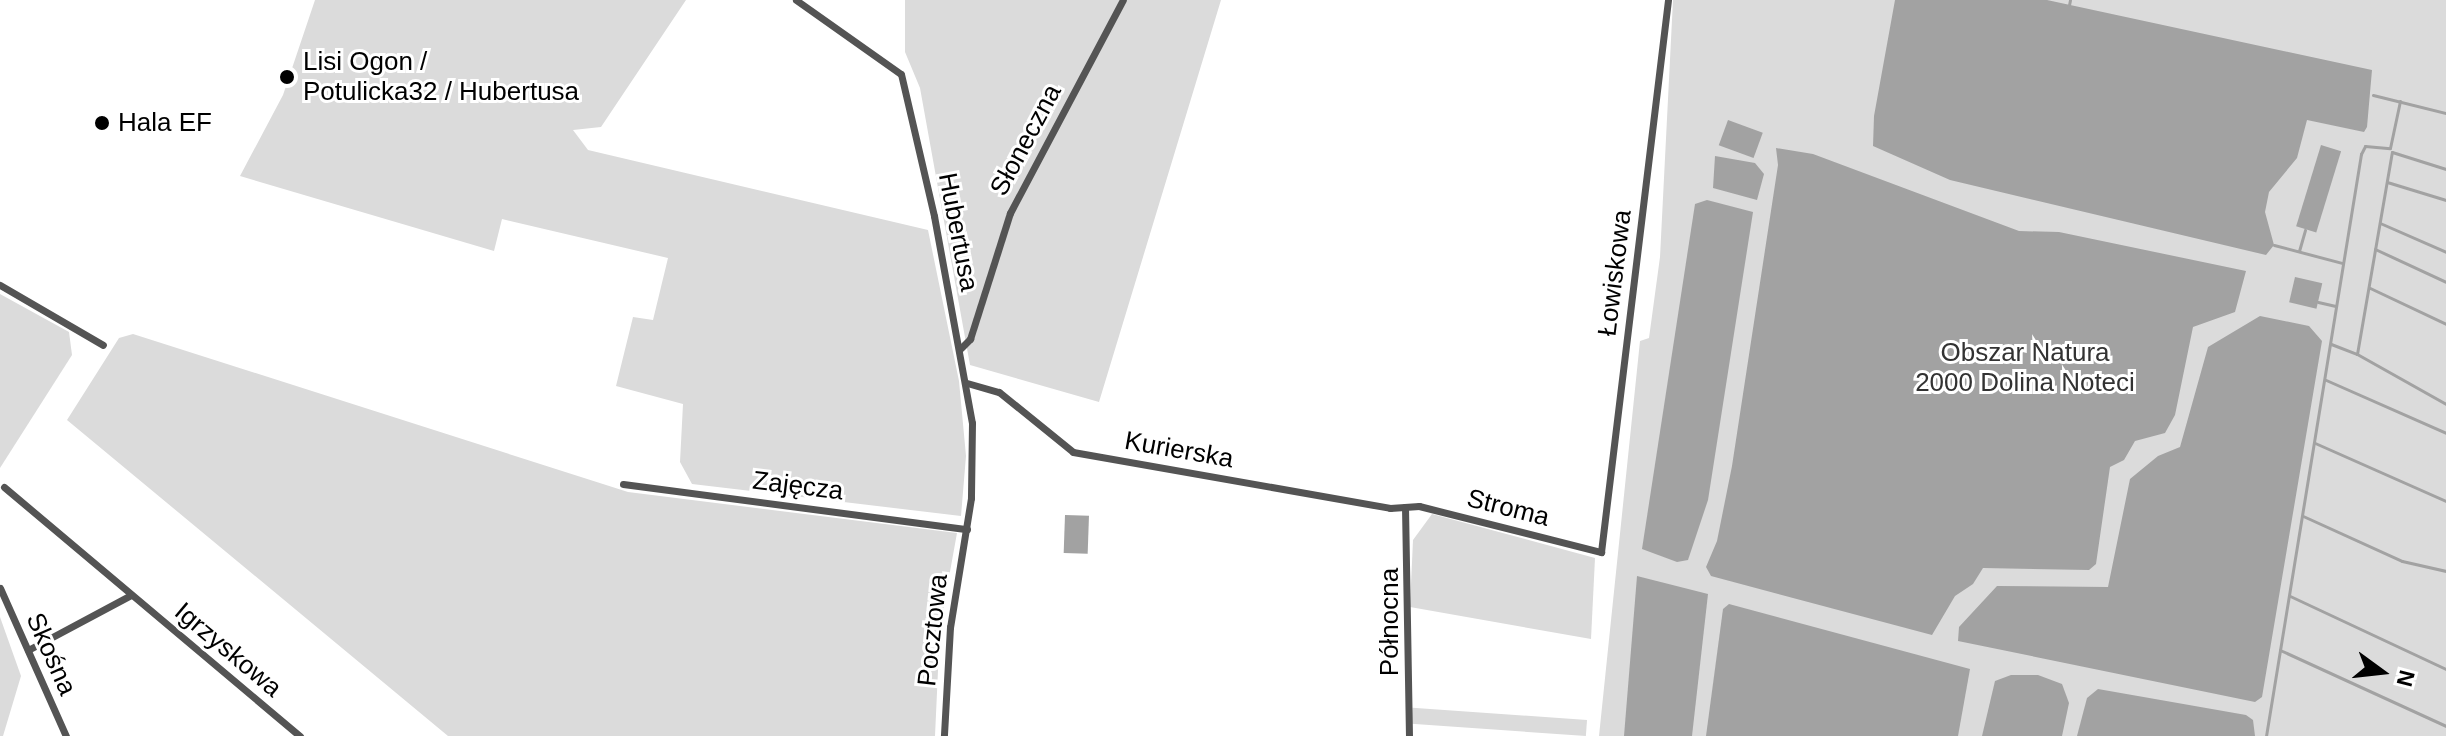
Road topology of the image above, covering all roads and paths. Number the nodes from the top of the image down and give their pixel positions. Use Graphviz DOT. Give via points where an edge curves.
graph roads {
  1 [pos="796,0"];
  2 [pos="1123,0"];
  3 [pos="1668,0"];
  4 [pos="0,285"];
  5 [pos="103,345"];
  6 [pos="961,348"];
  7 [pos="967,383"];
  8 [pos="623,484"];
  9 [pos="4,487"];
  10 [pos="1405,507"];
  11 [pos="967,529"];
  12 [pos="1601,552"];
  13 [pos="0,588"];
  14 [pos="131,595"];
  15 [pos="28,650"];
  16 [pos="66,736"];
  17 [pos="300,736"];
  18 [pos="944,736"];
  19 [pos="1409,736"];
  1 -- 6 [label="street, Hubertusa" via="901,74"];
  2 -- 6 [label="street, Słoneczna" via="1010,213 970,339"];
  3 -- 12 [label="street, Łowiskowa"];
  4 -- 5 [label="street"];
  6 -- 7 [label="street, Hubertusa"];
  7 -- 10 [label="street, Kurierska" via="999,392 1073,452"];
  7 -- 11 [label="street, Hubertusa" via="972,423"];
  8 -- 11 [label="street, Zajęcza"];
  9 -- 14 [label="street, Igrzyskowa"];
  10 -- 12 [label="street, Stroma" via="1419,506"];
  10 -- 19 [label="street, Północna"];
  11 -- 18 [label="street, Pocztowa" via="950,627"];
  13 -- 15 [label="street, Skośna"];
  14 -- 15 [label="street"];
  14 -- 17 [label="street, Igrzyskowa"];
  15 -- 16 [label="street, Skośna"];
}
